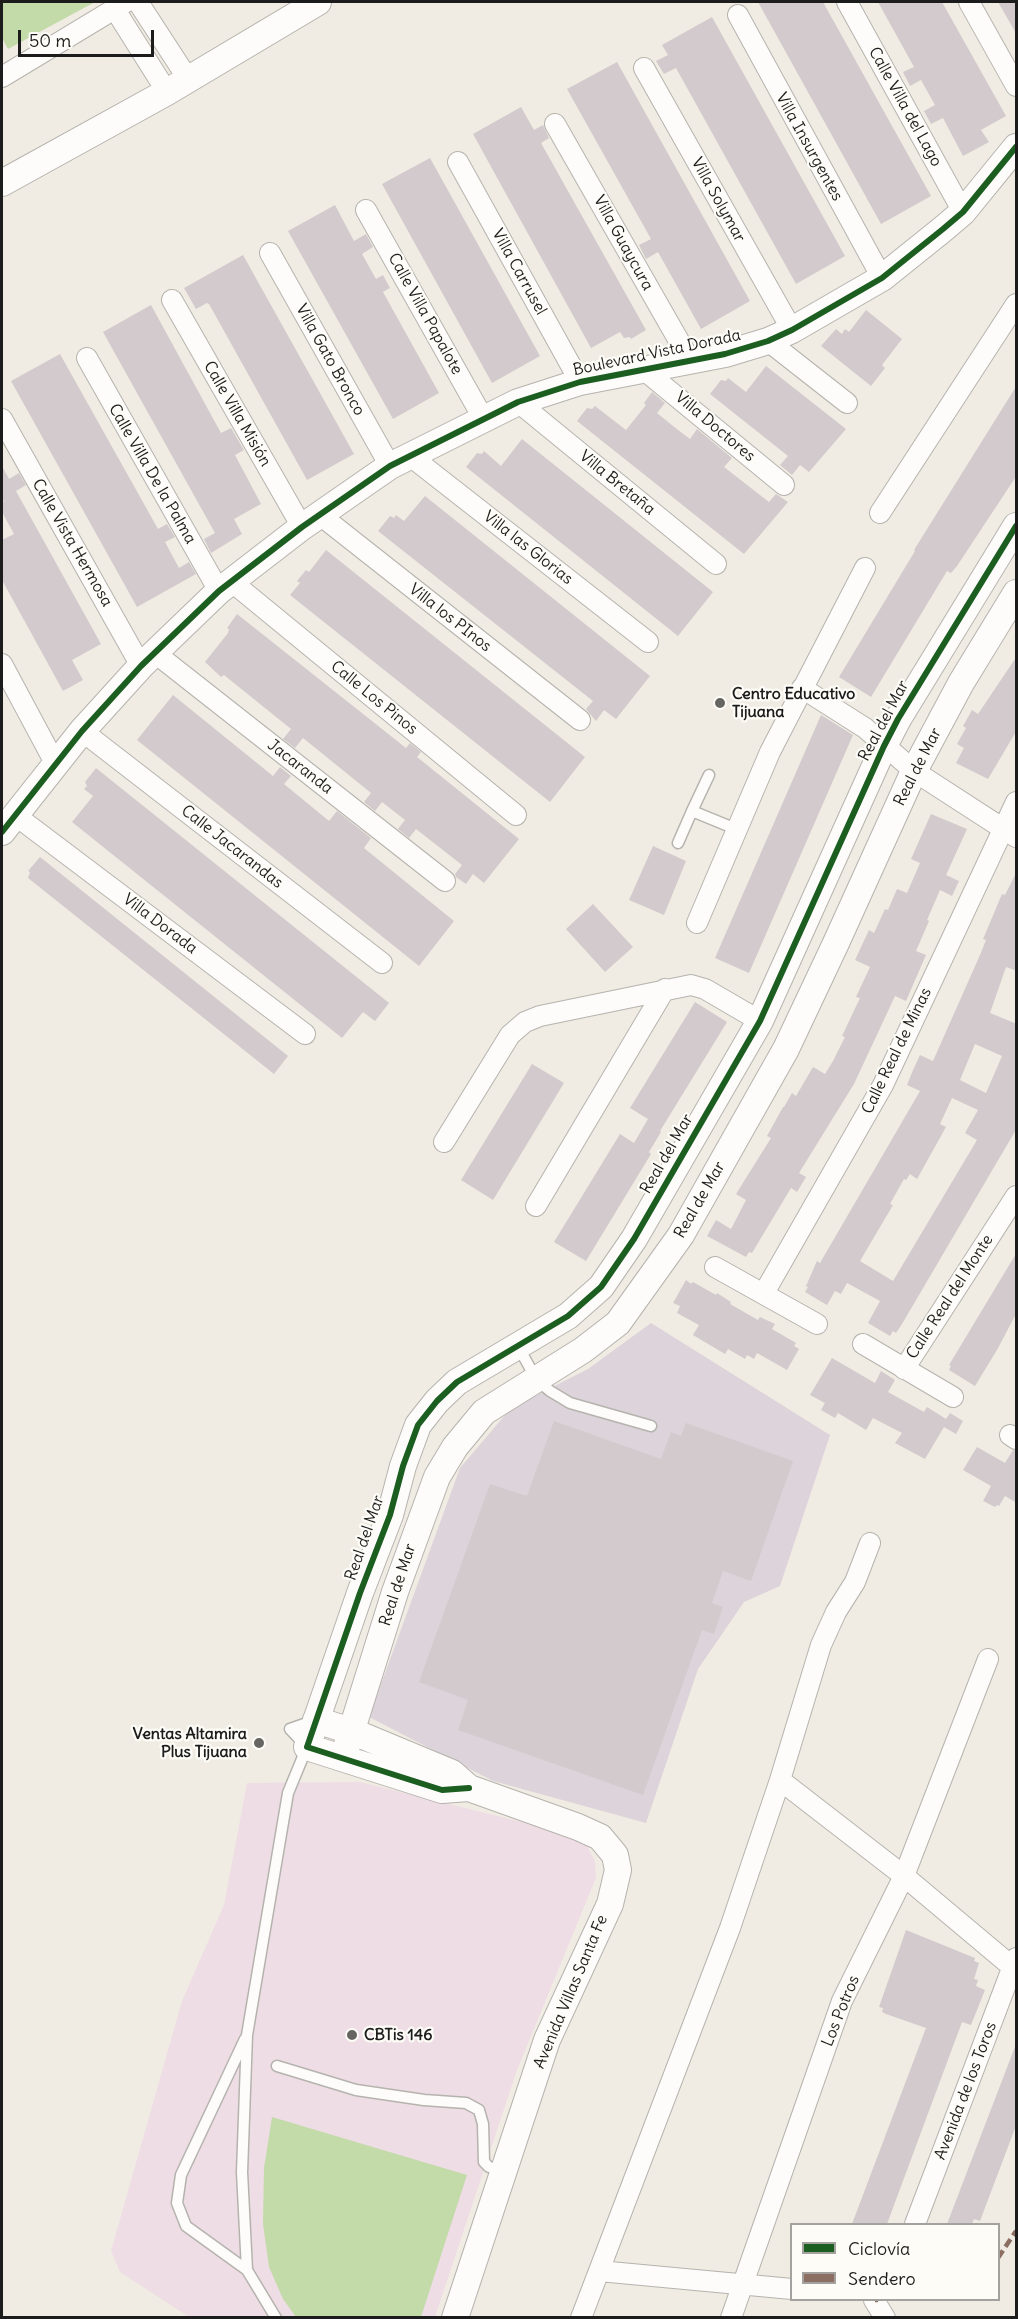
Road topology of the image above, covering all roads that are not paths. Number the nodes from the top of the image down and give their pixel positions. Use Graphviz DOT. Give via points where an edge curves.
graph roads {
  1 [pos="138,2"];
  2 [pos="318,2"];
  3 [pos="847,2"];
  4 [pos="969,2"];
  5 [pos="120,5"];
  6 [pos="738,15"];
  7 [pos="644,68"];
  8 [pos="2,74"];
  9 [pos="177,85"];
  10 [pos="1017,86"];
  11 [pos="555,124"];
  12 [pos="1017,147"];
  13 [pos="458,162"];
  14 [pos="2,183"];
  15 [pos="366,210"];
  16 [pos="963,212"];
  17 [pos="270,253"];
  18 [pos="882,278"];
  19 [pos="172,300"];
  20 [pos="1014,314"];
  21 [pos="792,330"];
  22 [pos="768,341"];
  23 [pos="87,358"];
  24 [pos="691,362"];
  25 [pos="645,370"];
  26 [pos="580,382"];
  27 [pos="518,402"];
  28 [pos="847,404"];
  29 [pos="483,418"];
  30 [pos="2,419"];
  31 [pos="400,461"];
  32 [pos="784,485"];
  33 [pos="880,513"];
  34 [pos="311,521"];
  35 [pos="1017,526"];
  36 [pos="716,564"];
  37 [pos="865,568"];
  38 [pos="226,586"];
  39 [pos="1017,593"];
  40 [pos="648,642"];
  41 [pos="148,660"];
  42 [pos="2,664"];
  43 [pos="802,688"];
  44 [pos="580,720"];
  45 [pos="82,731"];
  46 [pos="884,746"];
  47 [pos="55,764"];
  48 [pos="914,771"];
  49 [pos="709,775"];
  50 [pos="1017,802"];
  51 [pos="692,811"];
  52 [pos="516,815"];
  53 [pos="8,824"];
  54 [pos="736,829"];
  55 [pos="1010,834"];
  56 [pos="678,843"];
  57 [pos="445,881"];
  58 [pos="697,923"];
  59 [pos="382,963"];
  60 [pos="665,990"];
  61 [pos="760,1021"];
  62 [pos="305,1034"];
  63 [pos="444,1142"];
  64 [pos="1017,1196"];
  65 [pos="536,1206"];
  66 [pos="715,1266"];
  67 [pos="764,1293"];
  68 [pos="817,1324"];
  69 [pos="863,1344"];
  70 [pos="518,1346"];
  71 [pos="904,1369"];
  72 [pos="537,1379"];
  73 [pos="953,1397"];
  74 [pos="651,1426"];
  75 [pos="870,1543"];
  76 [pos="988,1659"];
  77 [pos="316,1720"];
  78 [pos="351,1731"];
  79 [pos="307,1748"];
  80 [pos="343,1758"];
  81 [pos="780,1780"];
  82 [pos="469,1788"];
  83 [pos="904,1875"];
  84 [pos="1015,1966"];
  85 [pos="247,2035"];
  86 [pos="277,2066"];
  87 [pos="504,2171"];
  88 [pos="915,2223"];
  89 [pos="247,2270"];
  90 [pos="599,2271"];
  91 [pos="741,2286"];
  92 [pos="790,2289"];
  93 [pos="876,2301"];
  94 [pos="276,2318"];
  95 [pos="454,2318"];
  96 [pos="581,2318"];
  97 [pos="731,2318"];
  98 [pos="885,2318"];
  1 -- 9 [label="street"];
  2 -- 9 [label="street"];
  3 -- 16 [label="street, Calle Villa del Lago"];
  4 -- 10 [label="street"];
  5 -- 8 [label="street"];
  5 -- 9 [label="street"];
  6 -- 18 [label="street, Villa Insurgentes"];
  7 -- 21 [label="street, Villa Solymar"];
  9 -- 14 [label="street"];
  11 -- 24 [label="street, Villa Guaycura"];
  12 -- 16 [label="street, Boulevard Vista Dorada"];
  13 -- 26 [label="street, Villa Carrusel"];
  15 -- 29 [label="street, Calle Villa Papalote"];
  16 -- 18 [label="street, Boulevard Vista Dorada"];
  17 -- 31 [label="street, Villa Gato Bronco"];
  18 -- 21 [label="street, Boulevard Vista Dorada"];
  19 -- 34 [label="street, Calle Villa Misión"];
  20 -- 33 [label="street"];
  21 -- 22 [label="street, Boulevard Vista Dorada"];
  22 -- 24 [label="street, Boulevard Vista Dorada"];
  22 -- 28 [label="street"];
  23 -- 38 [label="street, Calle Villa De la Palma"];
  24 -- 25 [label="street, Boulevard Vista Dorada"];
  25 -- 26 [label="street, Boulevard Vista Dorada"];
  25 -- 32 [label="street, Villa Doctores"];
  26 -- 27 [label="street, Boulevard Vista Dorada"];
  27 -- 29 [label="street, Boulevard Vista Dorada"];
  27 -- 36 [label="street, Villa Bretaña"];
  29 -- 31 [label="street, Boulevard Vista Dorada"];
  30 -- 41 [label="street, Calle Vista Hermosa"];
  31 -- 34 [label="street, Boulevard Vista Dorada"];
  31 -- 40 [label="street, Villa las Glorias"];
  34 -- 38 [label="street, Boulevard Vista Dorada"];
  34 -- 44 [label="street, Villa los PInos"];
  35 -- 46 [label="street, Real del Mar"];
  37 -- 43 [label="street"];
  38 -- 41 [label="street, Boulevard Vista Dorada"];
  38 -- 52 [label="street, Calle Los Pinos"];
  39 -- 48 [label="street, Real de Mar" via="961,683"];
  41 -- 45 [label="street, Boulevard Vista Dorada"];
  41 -- 57 [label="street, Jacaranda"];
  42 -- 47 [label="street"];
  43 -- 46 [label="street" via="865,728"];
  43 -- 54 [label="street"];
  45 -- 47 [label="street, Boulevard Vista Dorada"];
  45 -- 59 [label="street, Calle Jacarandas"];
  46 -- 48 [label="street"];
  46 -- 61 [label="street, Real del Mar"];
  47 -- 53 [label="street, Boulevard Vista Dorada"];
  48 -- 55 [label="street"];
  48 -- 72 [label="street, Real de Mar" via="786,1049 681,1235 618,1323"];
  49 -- 51 [label="lane"];
  50 -- 55 [label="street, Calle Real de Minas"];
  51 -- 54 [label="lane"];
  51 -- 56 [label="lane"];
  53 -- 62 [label="street, Villa Dorada"];
  54 -- 58 [label="street"];
  55 -- 67 [label="street, Calle Real de Minas" via="883,1085"];
  60 -- 61 [label="street" via="699,986"];
  60 -- 63 [label="street" via="525,1022 510,1035"];
  60 -- 65 [label="street"];
  61 -- 70 [label="street, Real del Mar" via="634,1239 601,1287 568,1316"];
  64 -- 71 [label="street, Calle Real del Monte"];
  66 -- 67 [label="street"];
  67 -- 68 [label="street"];
  69 -- 71 [label="street"];
  70 -- 72 [label="lane"];
  70 -- 77 [label="street, Real del Mar" via="457,1382 418,1425"];
  71 -- 73 [label="street"];
  72 -- 74 [label="lane" via="570,1403"];
  72 -- 78 [label="street, Real de Mar" via="484,1412 454,1447 437,1477 398,1581"];
  75 -- 81 [label="street" via="855,1582 821,1645"];
  76 -- 83 [label="street, Los Potros"];
  77 -- 78 [label="street, Avenida Villas Santa Fe"];
  77 -- 79 [label="street, Real del Mar"];
  78 -- 80 [label="street, Real de Mar"];
  78 -- 82 [label="street, Avenida Villas Santa Fe" via="452,1773"];
  79 -- 80 [label="street, Avenida Villas Santa Fe"];
  79 -- 85 [label="lane" via="288,1793"];
  80 -- 82 [label="street, Avenida Villas Santa Fe" via="442,1790"];
  81 -- 83 [label="street"];
  81 -- 90 [label="street" via="730,1928"];
  82 -- 87 [label="street, Avenida Villas Santa Fe" via="600,1837 615,1855 618,1870 610,1904 547,2040"];
  83 -- 84 [label="street"];
  83 -- 91 [label="street, Los Potros" via="842,2001"];
  84 -- 88 [label="street, Avenida de los Toros"];
  85 -- 89 [label="lane" via="242,2172"];
  85 -- 89 [label="lane" via="181,2175 177,2204 186,2226"];
  86 -- 87 [label="lane" via="356,2090 466,2103 479,2110 484,2162 489,2168"];
  87 -- 95 [label="street, Avenida Villas Santa Fe"];
  89 -- 94 [label="lane"];
  90 -- 91 [label="street"];
  90 -- 96 [label="street"];
  91 -- 92 [label="street"];
  91 -- 97 [label="street, Los Potros"];
  93 -- 98 [label="street"];
}
